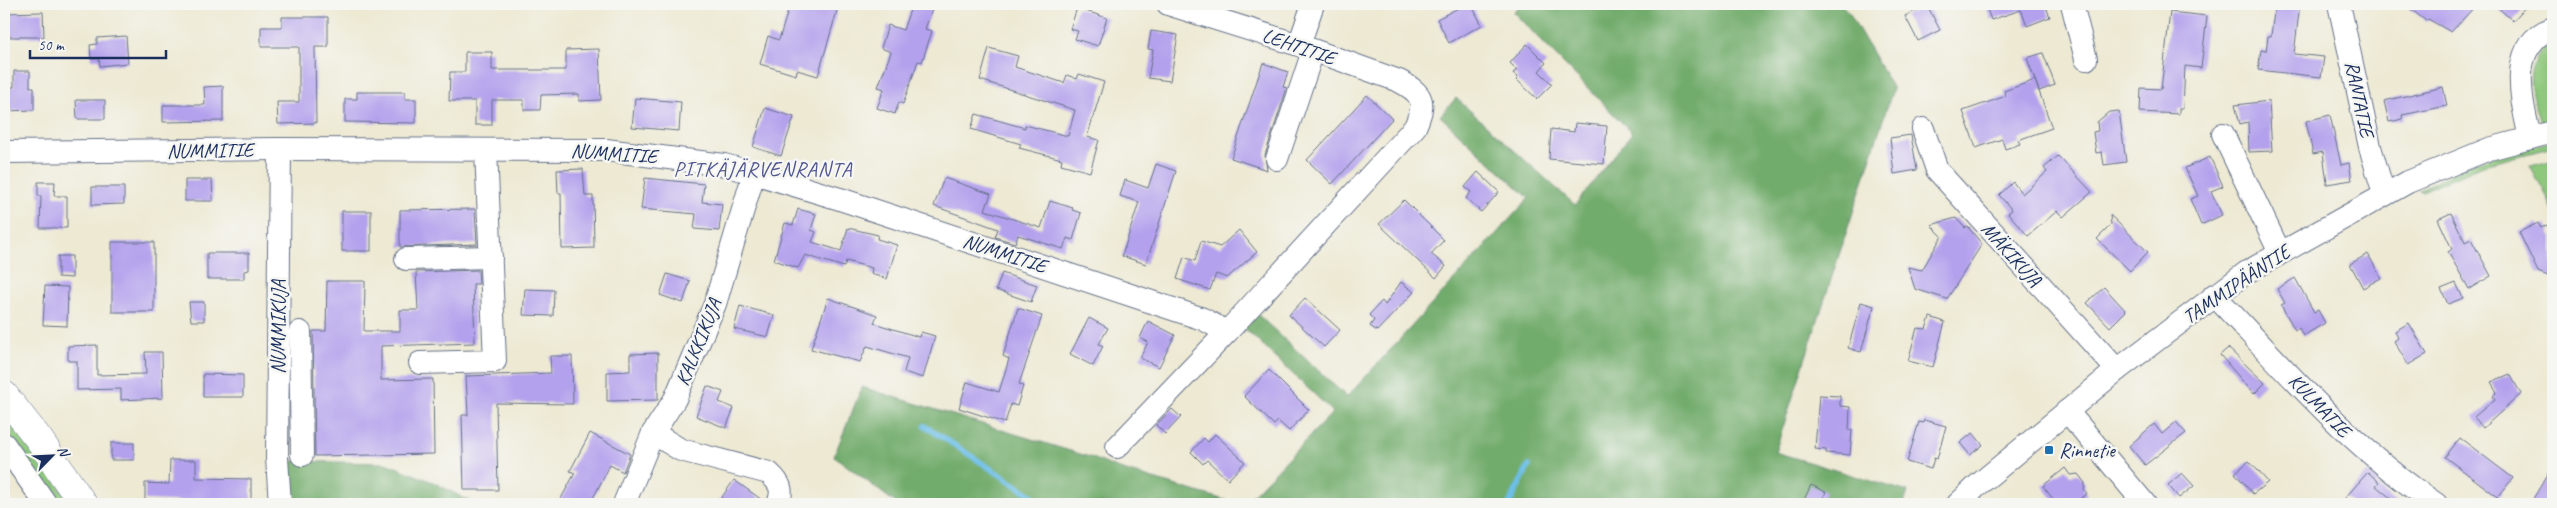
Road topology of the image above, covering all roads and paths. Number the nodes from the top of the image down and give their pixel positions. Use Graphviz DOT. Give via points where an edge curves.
graph roads {
  1 [pos="1168,4"];
  2 [pos="1313,4"];
  3 [pos="2072,4"];
  4 [pos="2339,4"];
  5 [pos="2553,28"];
  6 [pos="1306,48"];
  7 [pos="2086,59"];
  8 [pos="1923,129"];
  9 [pos="2553,132"];
  10 [pos="2223,134"];
  11 [pos="2530,138"];
  12 [pos="280,149"];
  13 [pos="486,150"];
  14 [pos="4,152"];
  15 [pos="1277,159"];
  16 [pos="754,173"];
  17 [pos="2384,194"];
  18 [pos="2280,253"];
  19 [pos="491,257"];
  20 [pos="406,259"];
  21 [pos="2214,295"];
  22 [pos="300,332"];
  23 [pos="1227,332"];
  24 [pos="420,363"];
  25 [pos="2117,370"];
  26 [pos="4,395"];
  27 [pos="278,395"];
  28 [pos="301,395"];
  29 [pos="2067,411"];
  30 [pos="653,433"];
  31 [pos="4,444"];
  32 [pos="1117,447"];
  33 [pos="302,455"];
  34 [pos="46,504"];
  35 [pos="83,504"];
  36 [pos="280,504"];
  37 [pos="624,504"];
  38 [pos="778,504"];
  39 [pos="1958,504"];
  40 [pos="2145,504"];
  41 [pos="2436,504"];
  1 -- 6 [label="street, LEHTITIE"];
  2 -- 6 [label="street"];
  3 -- 7 [label="street"];
  4 -- 17 [label="street, RANTATIE" via="2370,147"];
  5 -- 11 [label="street" via="2532,42 2522,59 2520,80"];
  6 -- 15 [label="street"];
  6 -- 23 [label="street, LEHTITIE" via="1414,89 1422,101 1421,114 1415,128"];
  8 -- 25 [label="street, MÄKIKUJA" via="1937,170"];
  9 -- 11 [label="street, TAMMIPÄÄNTIE"];
  10 -- 18 [label="street"];
  11 -- 17 [label="street, TAMMIPÄÄNTIE" via="2490,149"];
  12 -- 13 [label="street, NUMMITIE"];
  12 -- 14 [label="street, NUMMITIE"];
  12 -- 27 [label="street, NUMMIKUJA"];
  13 -- 16 [label="street, NUMMITIE" via="606,150 724,165"];
  13 -- 19 [label="street"];
  16 -- 23 [label="street, NUMMITIE" via="1194,316"];
  16 -- 30 [label="street, KALKKIKUJA" via="715,304 675,399"];
  17 -- 18 [label="street, TAMMIPÄÄNTIE"];
  18 -- 21 [label="street, TAMMIPÄÄNTIE"];
  19 -- 20 [label="street"];
  19 -- 24 [label="street" via="495,361"];
  21 -- 25 [label="street, TAMMIPÄÄNTIE"];
  21 -- 41 [label="street, KULMATIE" via="2359,445 2403,483"];
  22 -- 28 [label="street"];
  23 -- 32 [label="street"];
  25 -- 29 [label="street, TAMMIPÄÄNTIE"];
  26 -- 35 [label="main road"];
  27 -- 28 [label="street"];
  27 -- 36 [label="street, NUMMIKUJA"];
  28 -- 33 [label="street"];
  29 -- 39 [label="street, TAMMIPÄÄNTIE"];
  29 -- 40 [label="street"];
  30 -- 37 [label="street, KALKKIKUJA"];
  30 -- 38 [label="street" via="681,450 769,473 780,483"];
  31 -- 34 [label="street"];
}
